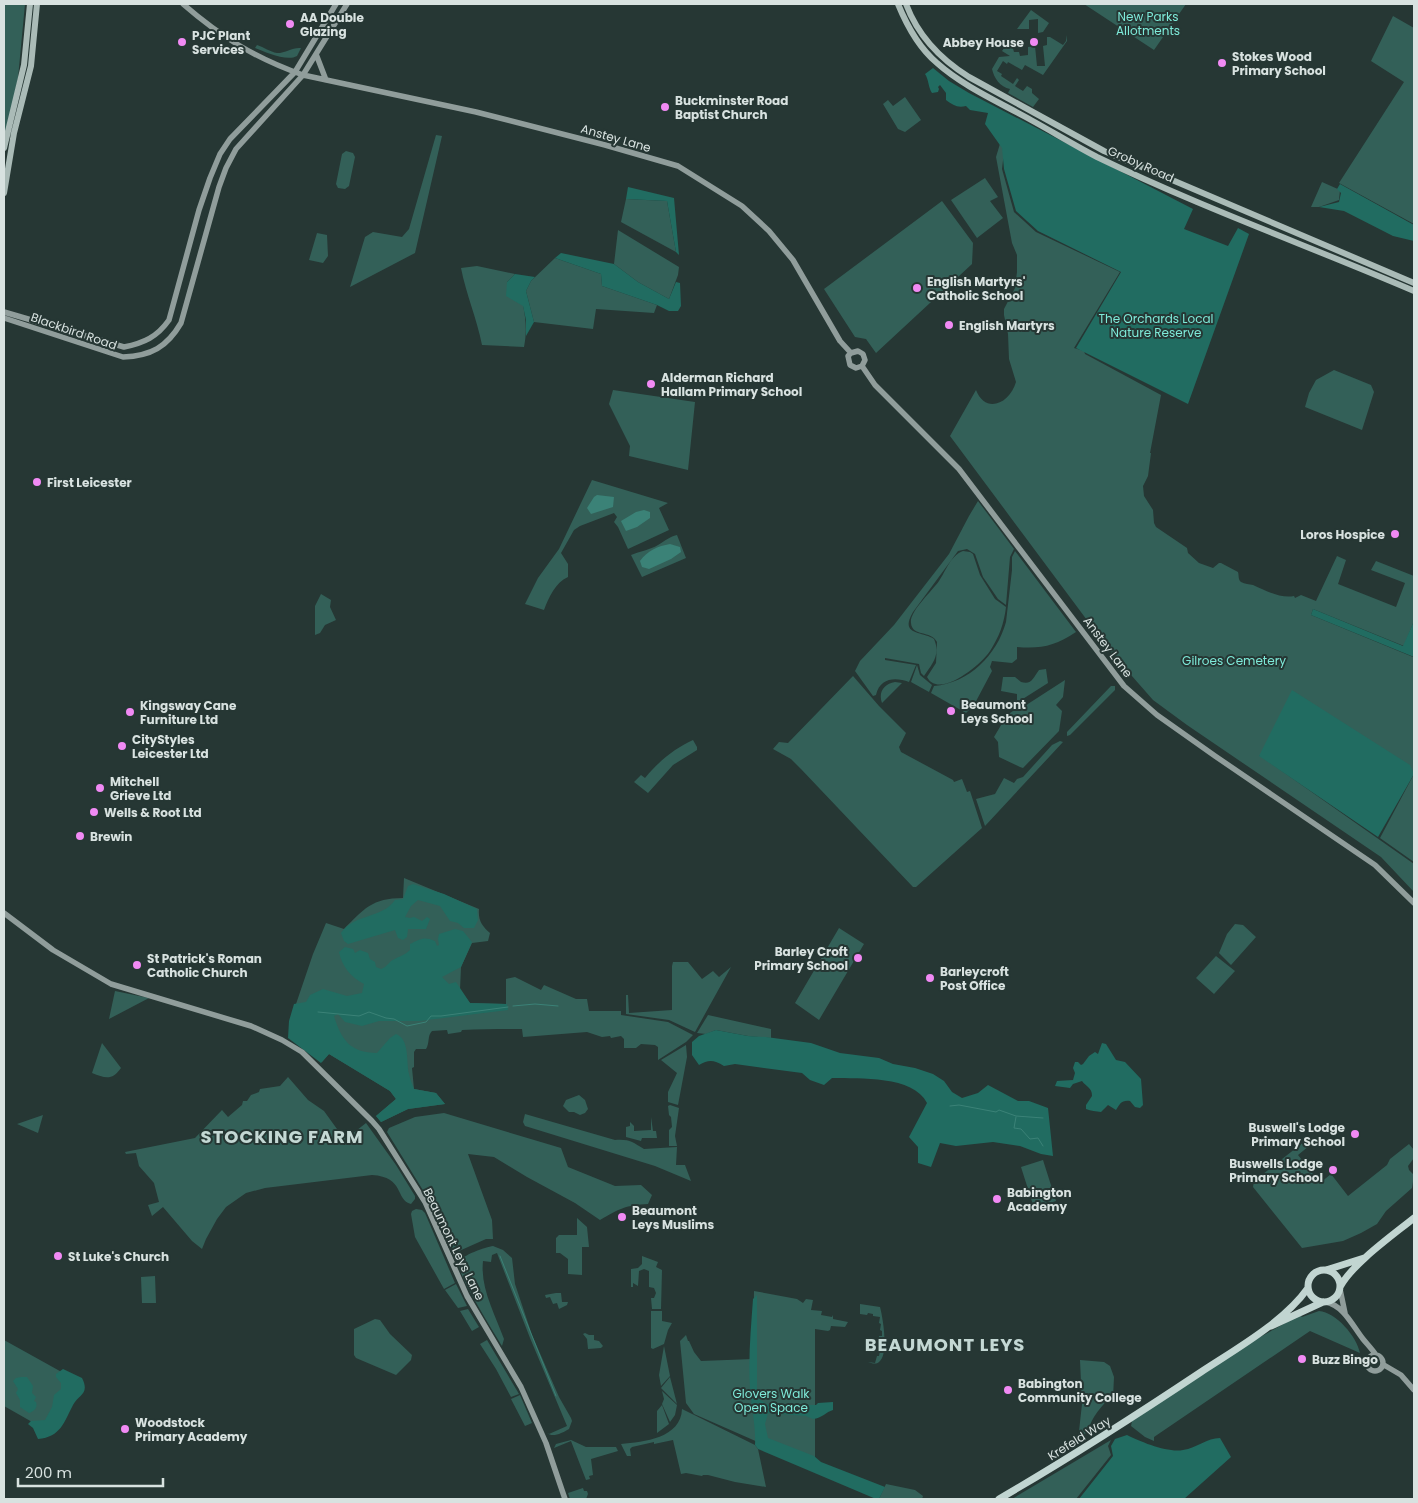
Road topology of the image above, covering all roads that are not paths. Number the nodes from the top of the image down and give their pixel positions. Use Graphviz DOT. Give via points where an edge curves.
graph roads {
  1 [pos="30,4"];
  2 [pos="37,4"];
  3 [pos="182,4"];
  4 [pos="336,4"];
  5 [pos="347,4"];
  6 [pos="898,4"];
  7 [pos="906,4"];
  8 [pos="316,54"];
  9 [pos="295,72"];
  10 [pos="304,75"];
  11 [pos="326,80"];
  12 [pos="4,148"];
  13 [pos="4,193"];
  14 [pos="195,228"];
  15 [pos="206,231"];
  16 [pos="1414,283"];
  17 [pos="1414,291"];
  18 [pos="4,312"];
  19 [pos="4,318"];
  20 [pos="63,330"];
  21 [pos="60,337"];
  22 [pos="850,353"];
  23 [pos="862,366"];
  24 [pos="1414,903"];
  25 [pos="4,913"];
  26 [pos="1414,1218"];
  27 [pos="1366,1257"];
  28 [pos="1326,1270"];
  29 [pos="1308,1288"];
  30 [pos="1340,1288"];
  31 [pos="1324,1302"];
  32 [pos="1345,1313"];
  33 [pos="1269,1327"];
  34 [pos="1373,1356"];
  35 [pos="1384,1364"];
  36 [pos="1414,1390"];
  37 [pos="564,1499"];
  38 [pos="999,1499"];
  1 -- 12 [label="main road" via="24,66"];
  2 -- 13 [label="main road" via="31,66 14,133"];
  3 -- 9 [label="street, Anstey Lane" via="247,51"];
  4 -- 9 [label="street, Blackbird Road"];
  5 -- 8 [label="street, Blackbird Road"];
  6 -- 17 [label="main road, Groby Road" via="915,38 948,72 1061,137 1132,173 1244,222"];
  7 -- 16 [label="main road, Groby Road" via="929,44 948,63 969,77 1104,151"];
  8 -- 10 [label="street, Blackbird Road"];
  8 -- 11 [label="street"];
  9 -- 10 [label="street, Anstey Lane"];
  9 -- 14 [label="street, Blackbird Road" via="230,139 220,154"];
  10 -- 11 [label="street, Anstey Lane"];
  10 -- 15 [label="street, Blackbird Road" via="236,149 219,187"];
  11 -- 22 [label="street, Anstey Lane" via="476,112 678,166 742,206 769,231 793,260"];
  14 -- 15 [label="street"];
  14 -- 20 [label="street, Blackbird Road" via="169,320 159,333 151,339 124,347"];
  15 -- 21 [label="street, Blackbird Road" via="181,323 167,343 137,357 123,357"];
  18 -- 20 [label="street, Blackbird Road"];
  19 -- 21 [label="street, Blackbird Road"];
  20 -- 21 [label="street"];
  22 -- 23 [label="street, Anstey Lane" via="850,364 856,368"];
  22 -- 23 [label="street, Anstey Lane" via="858,351 863,354"];
  23 -- 24 [label="street, Anstey Lane" via="875,386 959,469 1124,686 1157,715 1375,865"];
  25 -- 37 [label="street, Beaumont Leys Lane" via="53,950 111,984 241,1023 282,1040 302,1052 372,1121 425,1202 467,1296 520,1387 546,1443"];
  26 -- 27 [label="highway"];
  27 -- 28 [label="highway"];
  27 -- 30 [label="highway" via="1344,1279"];
  28 -- 29 [label="highway" via="1314,1273"];
  28 -- 30 [label="highway" via="1335,1274"];
  29 -- 31 [label="highway" via="1314,1299"];
  29 -- 33 [label="highway, Krefeld Way" via="1300,1300"];
  30 -- 31 [label="highway" via="1333,1299"];
  30 -- 32 [label="street"];
  31 -- 32 [label="street"];
  31 -- 33 [label="highway, Krefeld Way"];
  32 -- 34 [label="street"];
  33 -- 38 [label="highway, Krefeld Way" via="1129,1420"];
  34 -- 35 [label="street" via="1381,1356"];
  34 -- 35 [label="street" via="1367,1362 1370,1369 1380,1370"];
  35 -- 36 [label="street" via="1401,1375"];
}
